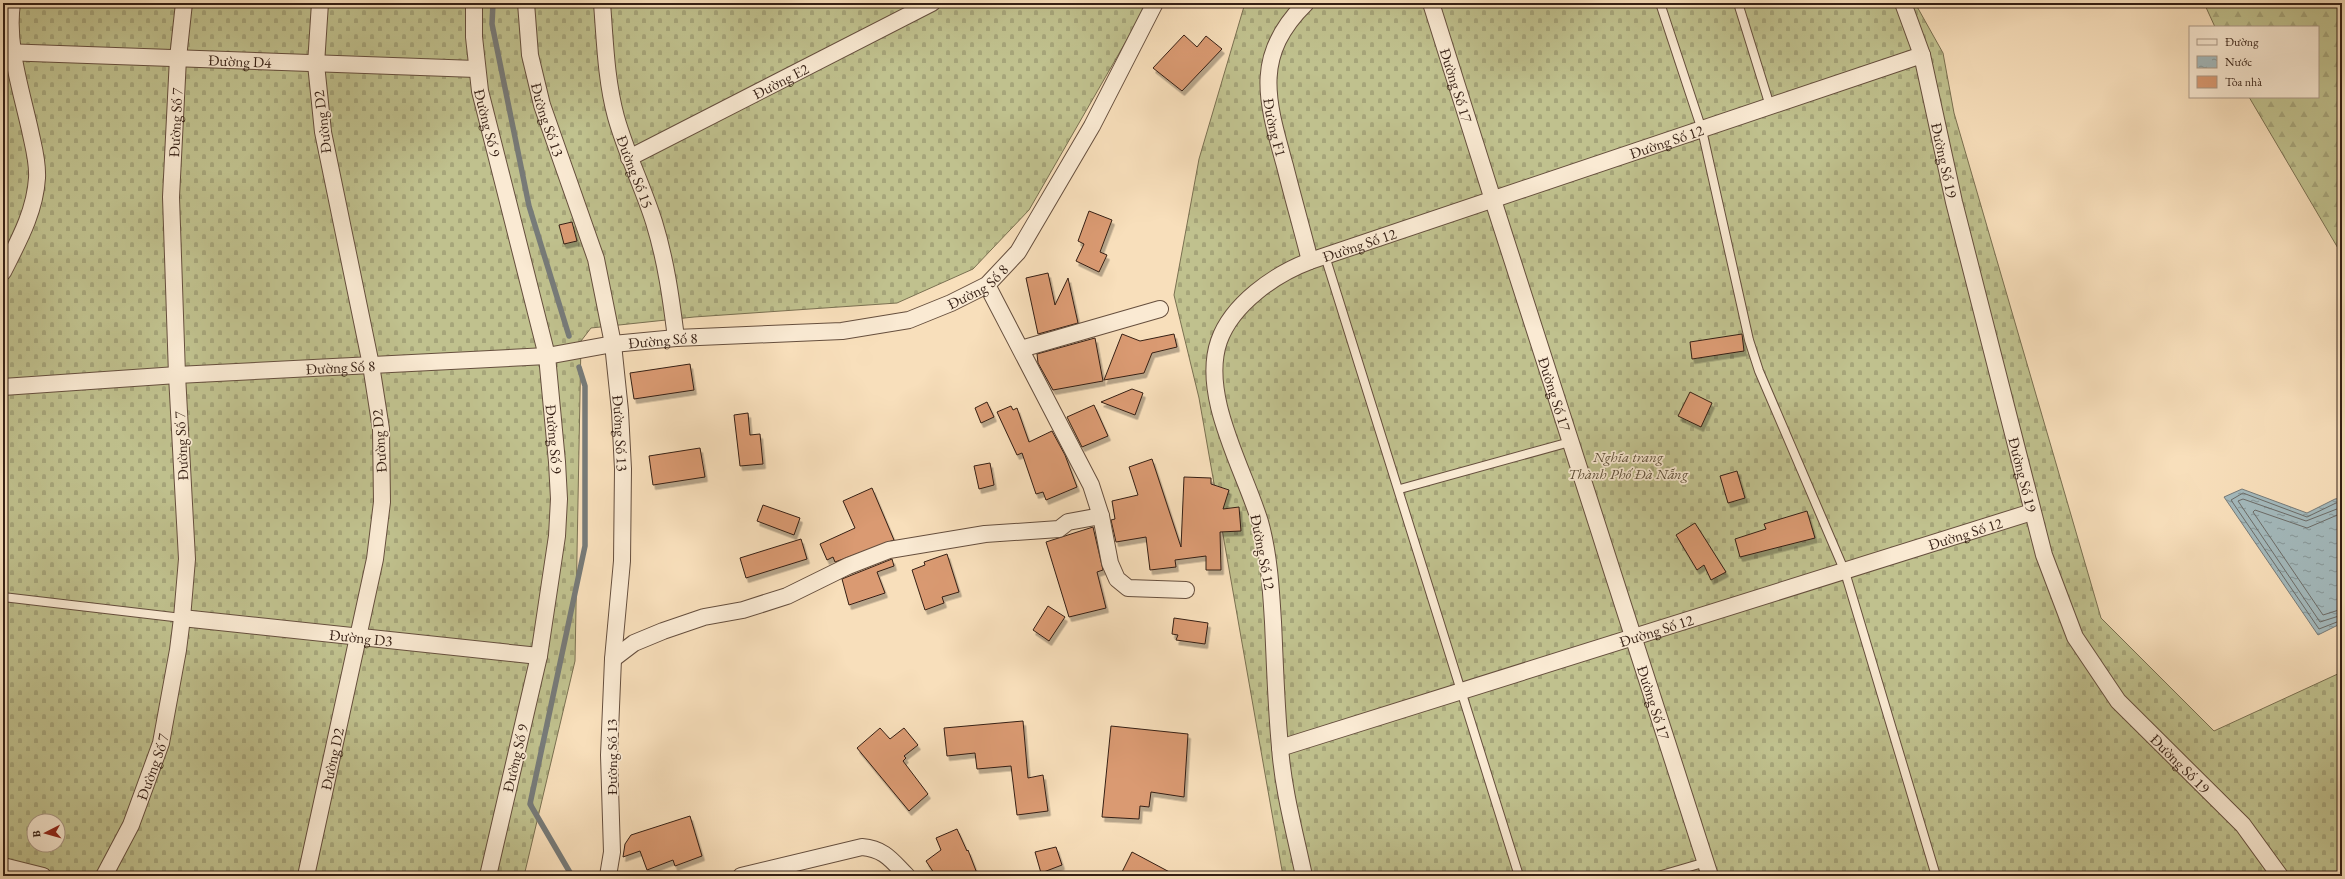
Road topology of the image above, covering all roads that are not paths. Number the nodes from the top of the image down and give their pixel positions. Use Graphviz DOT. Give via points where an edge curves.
graph roads {
  1 [pos="12,3"];
  2 [pos="184,3"];
  3 [pos="320,3"];
  4 [pos="474,3"];
  5 [pos="526,3"];
  6 [pos="602,3"];
  7 [pos="932,3"];
  8 [pos="1155,3"];
  9 [pos="1306,3"];
  10 [pos="1432,3"];
  11 [pos="1660,3"];
  12 [pos="1738,3"];
  13 [pos="1903,3"];
  14 [pos="8,52"];
  15 [pos="1922,55"];
  16 [pos="178,58"];
  17 [pos="316,64"];
  18 [pos="476,69"];
  19 [pos="1770,106"];
  20 [pos="1702,130"];
  21 [pos="629,158"];
  22 [pos="1493,200"];
  23 [pos="1317,258"];
  24 [pos="3,272"];
  25 [pos="987,284"];
  26 [pos="1160,309"];
  27 [pos="676,338"];
  28 [pos="613,344"];
  29 [pos="1021,349"];
  30 [pos="547,356"];
  31 [pos="371,365"];
  32 [pos="177,375"];
  33 [pos="3,387"];
  34 [pos="1570,442"];
  35 [pos="1400,489"];
  36 [pos="2032,512"];
  37 [pos="1101,516"];
  38 [pos="1845,572"];
  39 [pos="1186,590"];
  40 [pos="3,597"];
  41 [pos="182,618"];
  42 [pos="359,637"];
  43 [pos="1634,639"];
  44 [pos="526,655"];
  45 [pos="613,659"];
  46 [pos="1461,693"];
  47 [pos="1280,748"];
  48 [pos="3,866"];
  49 [pos="1708,869"];
  50 [pos="43,876"];
  51 [pos="104,876"];
  52 [pos="306,876"];
  53 [pos="488,876"];
  54 [pos="608,876"];
  55 [pos="742,876"];
  56 [pos="907,876"];
  57 [pos="1304,876"];
  58 [pos="1519,876"];
  59 [pos="1658,876"];
  60 [pos="1936,876"];
  61 [pos="2280,876"];
  1 -- 14 [label="street"];
  2 -- 16 [label="street, Đường Số 7"];
  3 -- 17 [label="street, Đường D2"];
  4 -- 18 [label="street, Đường Số 9"];
  5 -- 28 [label="street, Đường Số 13" via="530,55 542,105 596,259"];
  6 -- 21 [label="street, Đường Số 15" via="608,73 616,115"];
  7 -- 21 [label="street, Đường E2"];
  8 -- 25 [label="street, Đường Số 8" via="1092,126 1018,252"];
  9 -- 23 [label="street, Đường F1" via="1290,18 1279,37 1270,61 1268,87 1271,116"];
  10 -- 22 [label="street, Đường Số 17"];
  11 -- 20 [label="lane"];
  12 -- 19 [label="lane"];
  13 -- 15 [label="street, Đường Số 19"];
  14 -- 16 [label="street, Đường D4"];
  14 -- 24 [label="street" via="36,156 37,178 29,219"];
  15 -- 19 [label="street, Đường Số 12"];
  15 -- 36 [label="street, Đường Số 19" via="1954,202"];
  16 -- 17 [label="street, Đường D4"];
  16 -- 32 [label="street, Đường Số 7" via="171,197"];
  17 -- 18 [label="street, Đường D4"];
  17 -- 31 [label="street, Đường D2" via="327,160"];
  18 -- 30 [label="street, Đường Số 9"];
  19 -- 20 [label="street, Đường Số 12"];
  20 -- 22 [label="street, Đường Số 12"];
  20 -- 38 [label="lane" via="1749,340 1759,370"];
  21 -- 27 [label="street, Đường Số 15" via="653,221 669,278"];
  22 -- 23 [label="street, Đường Số 12"];
  22 -- 34 [label="street, Đường Số 17"];
  23 -- 35 [label="lane"];
  23 -- 47 [label="street, Đường Số 12" via="1289,269 1251,298 1232,319 1220,341 1214,368 1215,396 1260,523 1266,552 1271,591"];
  25 -- 27 [label="street, Đường Số 8" via="951,303 909,320 878,327 842,331"];
  25 -- 29 [label="street"];
  26 -- 29 [label="street"];
  27 -- 28 [label="street, Đường Số 8"];
  28 -- 30 [label="street, Đường Số 8"];
  28 -- 45 [label="street, Đường Số 13" via="623,469 622,562"];
  29 -- 37 [label="street" via="1091,485"];
  30 -- 31 [label="street, Đường Số 8"];
  30 -- 44 [label="street, Đường Số 9" via="558,462 558,536"];
  31 -- 32 [label="street, Đường Số 8"];
  31 -- 42 [label="street, Đường D2" via="381,429 382,502 375,559"];
  32 -- 33 [label="street, Đường Số 8"];
  32 -- 41 [label="street, Đường Số 7" via="187,559"];
  34 -- 35 [label="lane"];
  34 -- 43 [label="street, Đường Số 17"];
  35 -- 46 [label="lane"];
  36 -- 38 [label="street, Đường Số 12"];
  36 -- 61 [label="street, Đường Số 19" via="2044,555 2075,637 2114,695 2243,825"];
  37 -- 39 [label="street" via="1110,563 1117,579 1128,588"];
  37 -- 45 [label="street" via="1068,522 1059,530 985,534 889,550 848,566 787,596 743,610 704,617 663,631 634,643"];
  38 -- 43 [label="street, Đường Số 12"];
  38 -- 60 [label="lane"];
  40 -- 41 [label="lane"];
  41 -- 42 [label="street, Đường D3"];
  41 -- 51 [label="street, Đường Số 7" via="161,743 131,825"];
  42 -- 44 [label="street, Đường D3"];
  42 -- 52 [label="street, Đường D2"];
  43 -- 46 [label="street, Đường Số 12"];
  43 -- 49 [label="street, Đường Số 17"];
  44 -- 53 [label="street, Đường Số 9"];
  45 -- 54 [label="street, Đường Số 13" via="609,755 612,852"];
  46 -- 47 [label="street, Đường Số 12"];
  46 -- 58 [label="lane"];
  47 -- 57 [label="street, Đường Số 12"];
  48 -- 50 [label="street"];
  49 -- 59 [label="lane"];
  55 -- 56 [label="street" via="862,847 875,848 885,854"];
}
